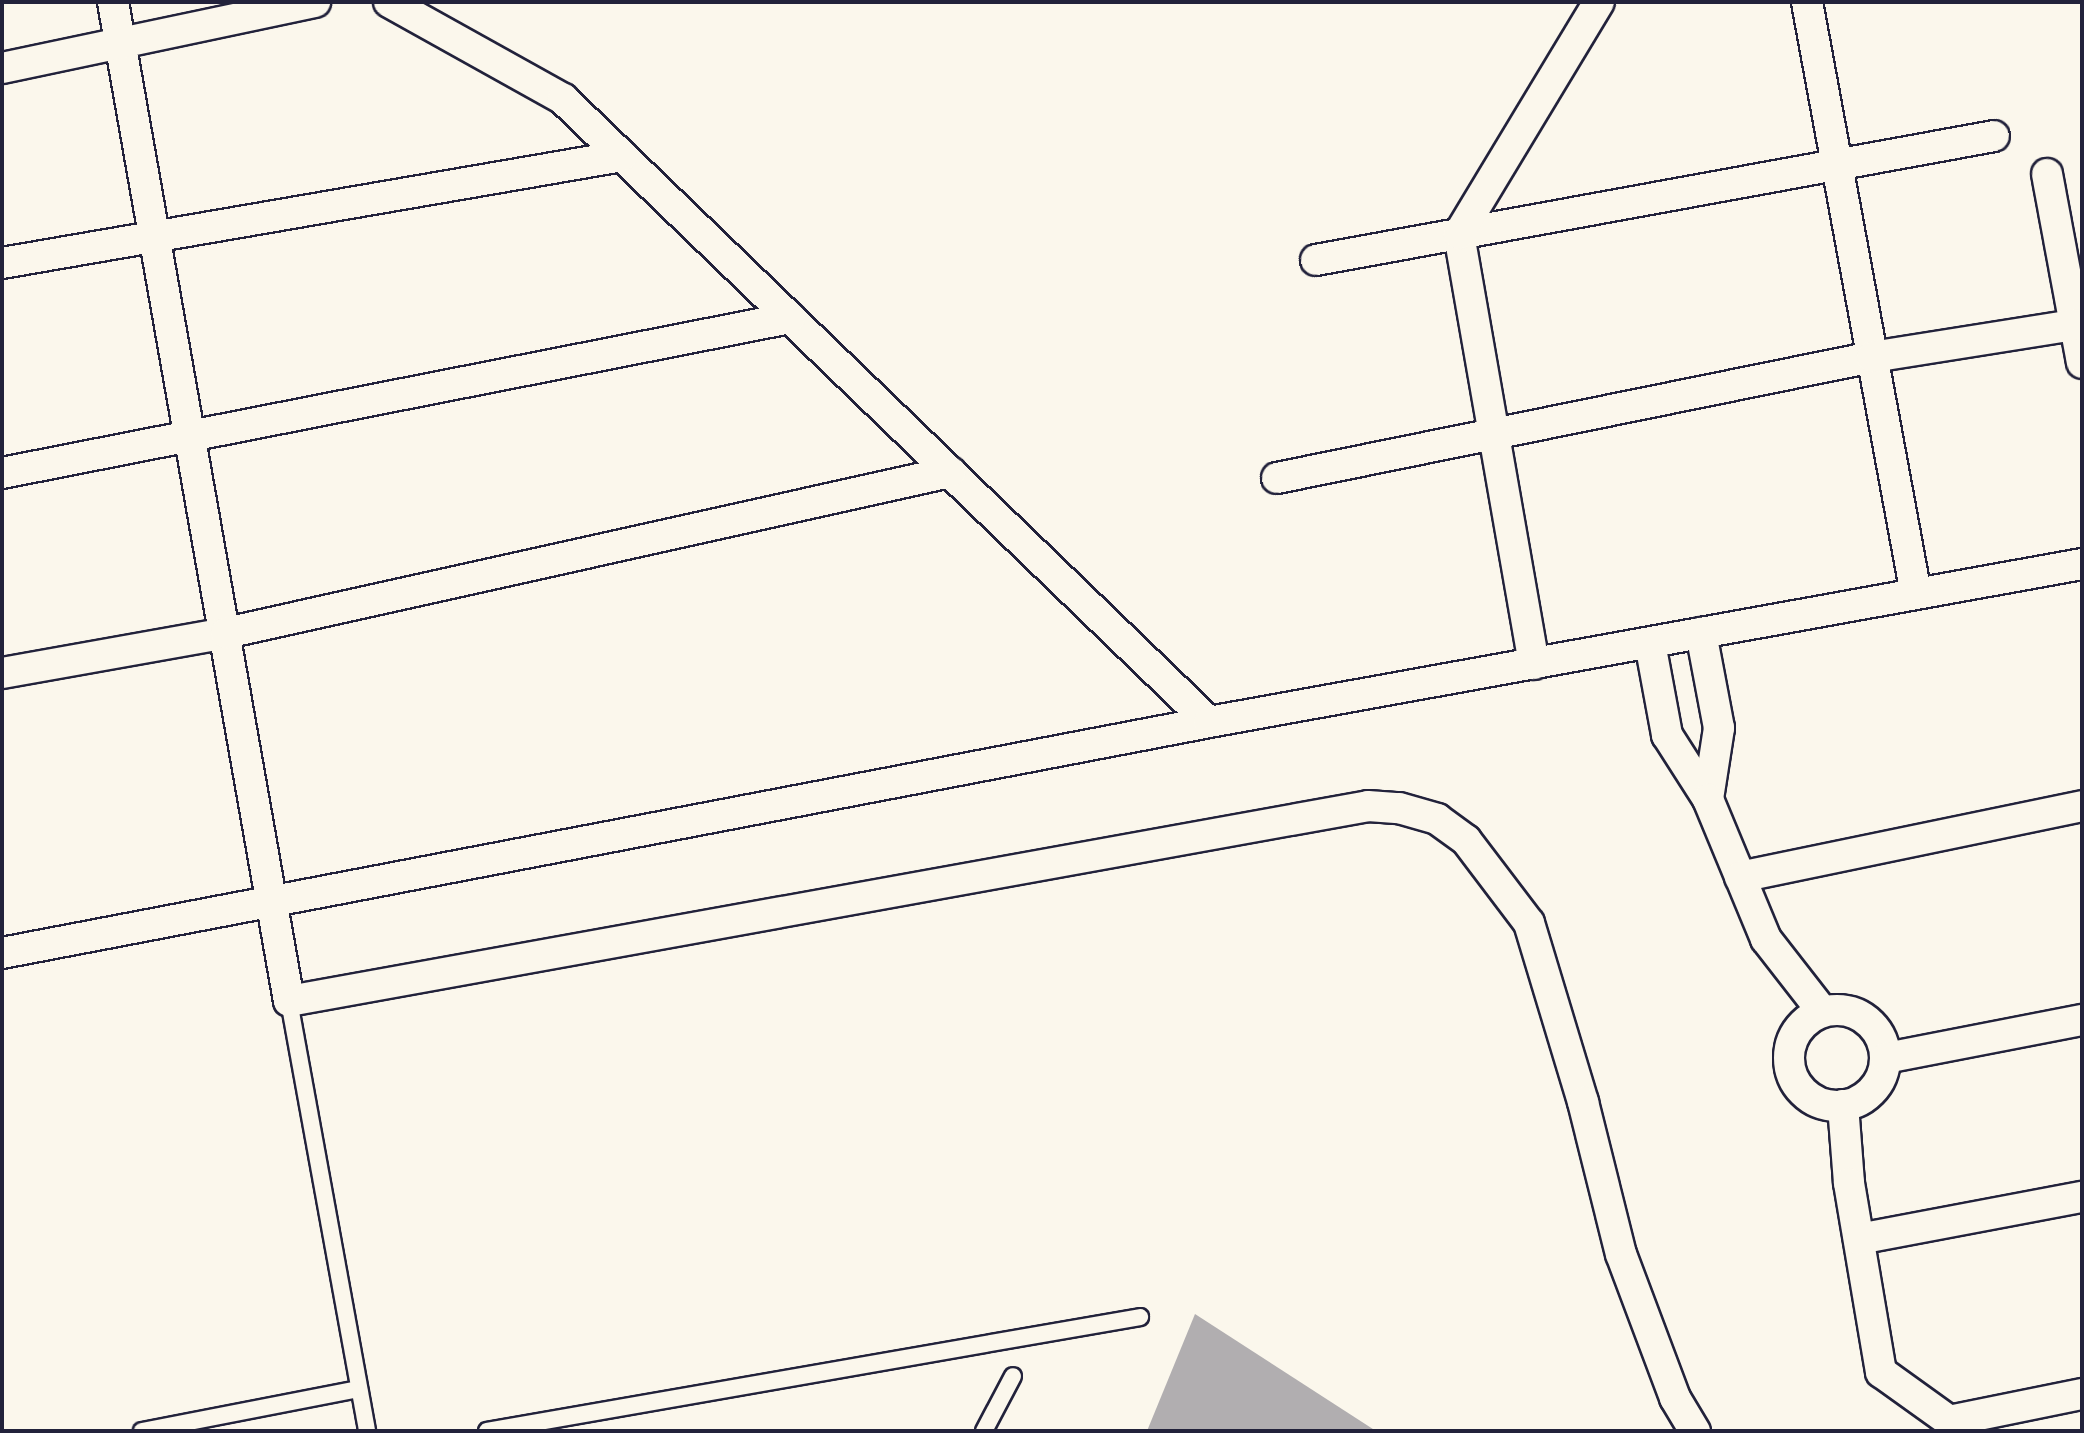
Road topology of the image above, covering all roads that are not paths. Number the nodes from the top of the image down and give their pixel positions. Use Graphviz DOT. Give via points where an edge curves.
graph roads {
  1 [pos="113,2"];
  2 [pos="315,2"];
  3 [pos="389,2"];
  4 [pos="1599,2"];
  5 [pos="1807,2"];
  6 [pos="120,43"];
  7 [pos="2,68"];
  8 [pos="1994,136"];
  9 [pos="622,156"];
  10 [pos="1837,165"];
  11 [pos="2047,174"];
  12 [pos="1459,234"];
  13 [pos="154,235"];
  14 [pos="1316,260"];
  15 [pos="2,263"];
  16 [pos="790,318"];
  17 [pos="2075,325"];
  18 [pos="1872,357"];
  19 [pos="2082,363"];
  20 [pos="190,434"];
  21 [pos="1493,434"];
  22 [pos="950,472"];
  23 [pos="2,473"];
  24 [pos="1277,478"];
  25 [pos="2082,564"];
  26 [pos="1916,594"];
  27 [pos="226,633"];
  28 [pos="1701,633"];
  29 [pos="1650,643"];
  30 [pos="1534,664"];
  31 [pos="2,673"];
  32 [pos="1209,722"];
  33 [pos="1708,799"];
  34 [pos="2082,806"];
  35 [pos="1740,877"];
  36 [pos="272,901"];
  37 [pos="2,953"];
  38 [pos="289,1001"];
  39 [pos="1822,1011"];
  40 [pos="2082,1020"];
  41 [pos="1886,1058"];
  42 [pos="1843,1105"];
  43 [pos="2082,1197"];
  44 [pos="1859,1239"];
  45 [pos="1140,1317"];
  46 [pos="1013,1376"];
  47 [pos="359,1389"];
  48 [pos="2082,1394"];
  49 [pos="1956,1426"];
  50 [pos="142,1431"];
  51 [pos="367,1431"];
  52 [pos="487,1431"];
  53 [pos="984,1431"];
  54 [pos="1695,1431"];
  1 -- 6 [label="street"];
  2 -- 6 [label="street"];
  3 -- 9 [label="street" via="563,99"];
  4 -- 12 [label="street"];
  5 -- 10 [label="street"];
  6 -- 7 [label="street"];
  6 -- 13 [label="street"];
  8 -- 10 [label="street"];
  9 -- 13 [label="street"];
  9 -- 16 [label="street"];
  10 -- 12 [label="street"];
  10 -- 18 [label="street"];
  11 -- 17 [label="street"];
  12 -- 14 [label="street"];
  12 -- 21 [label="street"];
  13 -- 15 [label="street"];
  13 -- 20 [label="street"];
  16 -- 20 [label="street"];
  16 -- 22 [label="street"];
  17 -- 18 [label="street"];
  17 -- 19 [label="street"];
  18 -- 21 [label="street"];
  18 -- 26 [label="street"];
  20 -- 23 [label="street"];
  20 -- 27 [label="street"];
  21 -- 24 [label="street"];
  21 -- 30 [label="street"];
  22 -- 27 [label="street"];
  22 -- 32 [label="street"];
  25 -- 26 [label="street"];
  26 -- 28 [label="street"];
  27 -- 31 [label="street"];
  27 -- 36 [label="street"];
  28 -- 29 [label="street"];
  28 -- 33 [label="street" via="1719,728"];
  29 -- 30 [label="street"];
  29 -- 33 [label="street" via="1667,735"];
  30 -- 32 [label="street"];
  32 -- 36 [label="street"];
  33 -- 35 [label="street"];
  34 -- 35 [label="street"];
  35 -- 39 [label="street" via="1766,939"];
  36 -- 37 [label="street"];
  36 -- 38 [label="street"];
  38 -- 47 [label="lane"];
  38 -- 54 [label="street" via="1368,806 1437,819 1466,840 1529,923 1583,1102 1621,1254 1675,1398"];
  39 -- 41 [label="street" via="1865,1018 1876,1029"];
  39 -- 42 [label="street" via="1791,1040 1790,1069 1806,1095"];
  40 -- 41 [label="street"];
  41 -- 42 [label="street" via="1876,1087"];
  42 -- 44 [label="street"];
  43 -- 44 [label="street"];
  44 -- 49 [label="street" via="1881,1372"];
  45 -- 52 [label="lane"];
  46 -- 53 [label="lane"];
  47 -- 50 [label="lane"];
  47 -- 51 [label="lane"];
  48 -- 49 [label="street"];
}
